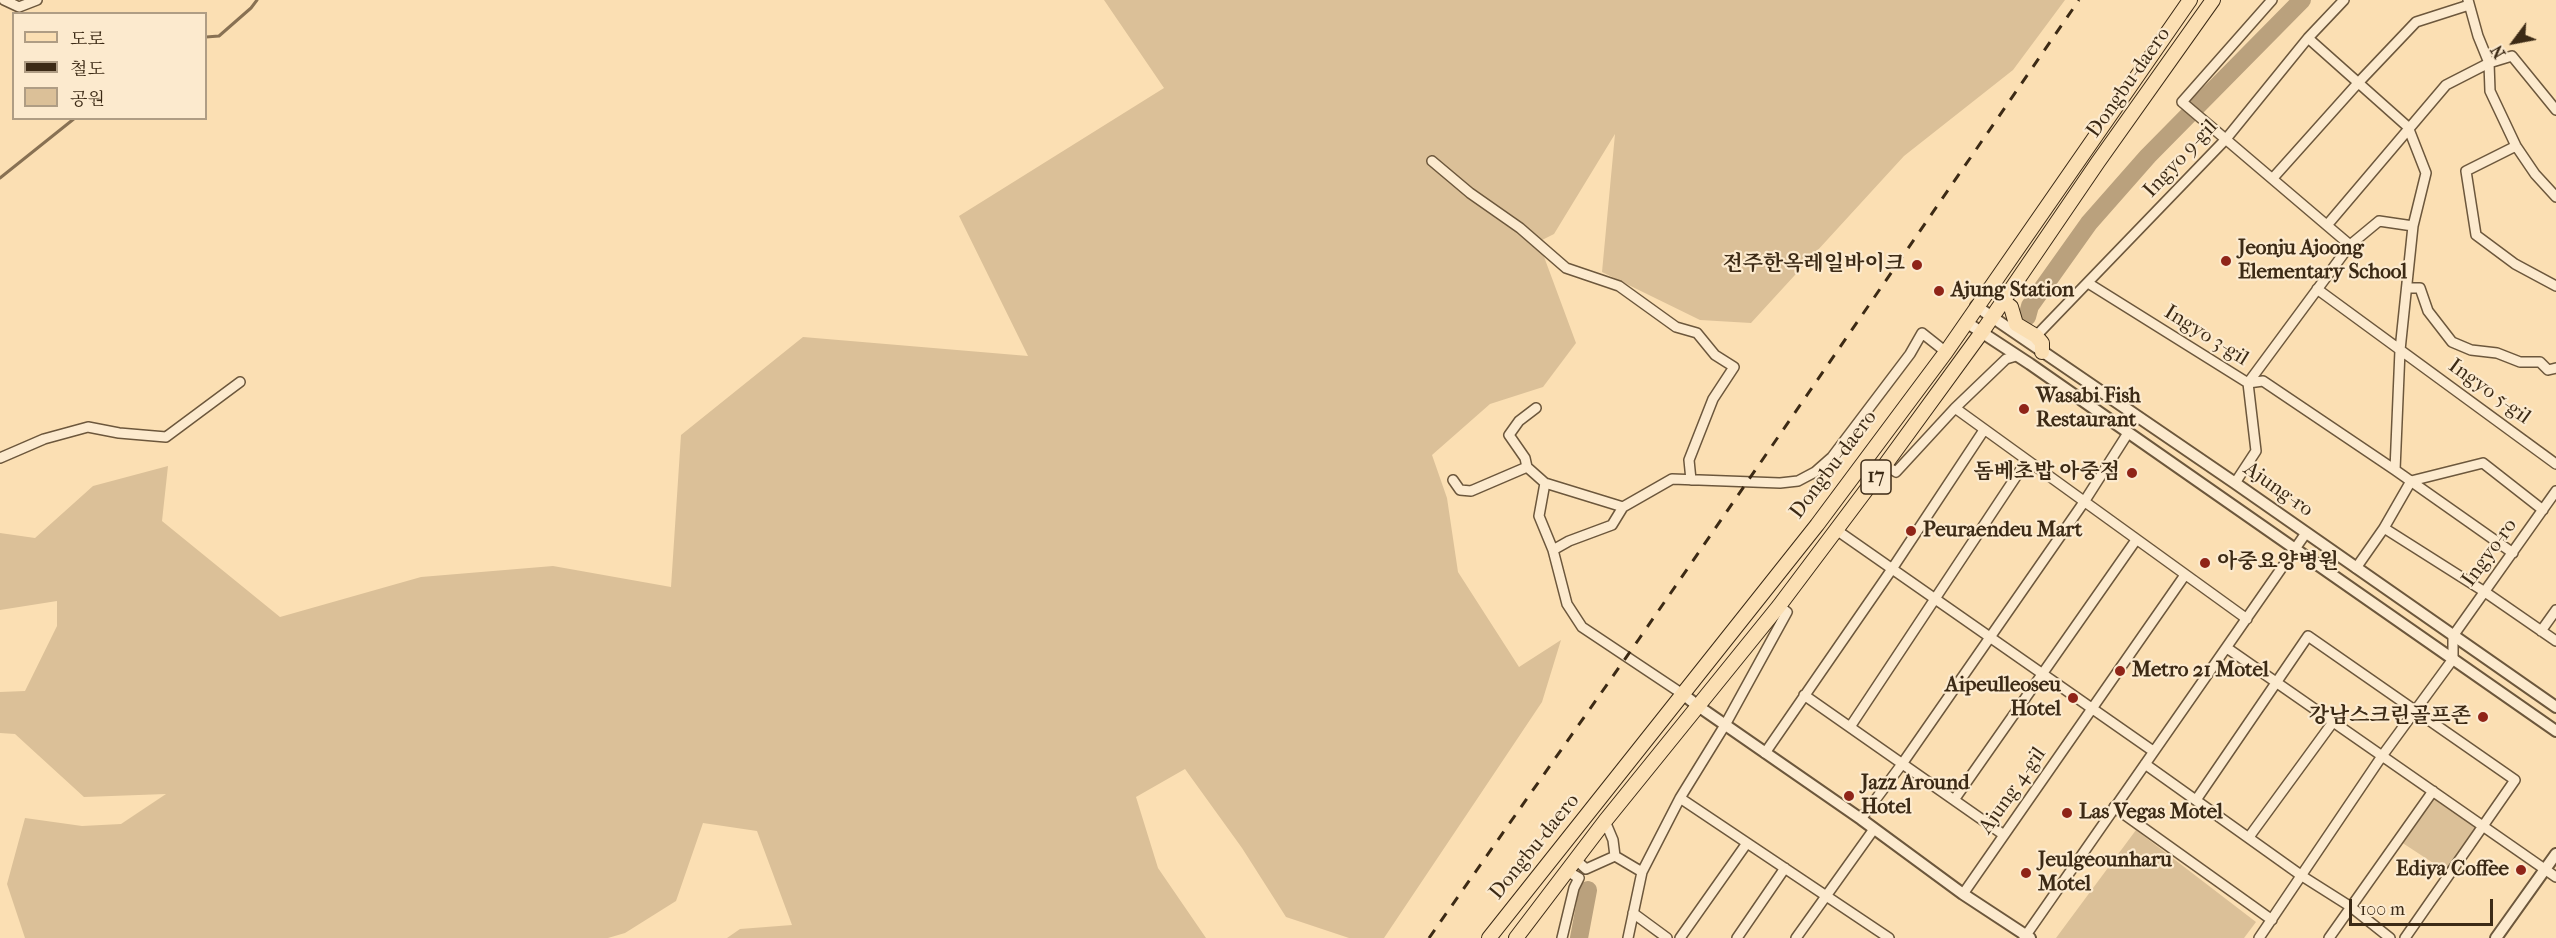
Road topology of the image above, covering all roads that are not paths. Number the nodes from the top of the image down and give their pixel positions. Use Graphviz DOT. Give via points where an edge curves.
graph roads {
  1 [pos="4,0"];
  2 [pos="37,0"];
  3 [pos="2190,0"];
  4 [pos="2213,0"];
  5 [pos="2272,0"];
  6 [pos="2344,0"];
  7 [pos="2469,3"];
  8 [pos="2308,38"];
  9 [pos="2489,63"];
  10 [pos="2358,83"];
  11 [pos="2556,111"];
  12 [pos="2408,127"];
  13 [pos="2226,139"];
  14 [pos="2516,147"];
  15 [pos="1432,161"];
  16 [pos="2273,178"];
  17 [pos="2556,197"];
  18 [pos="2328,224"];
  19 [pos="2413,226"];
  20 [pos="2350,245"];
  21 [pos="2088,283"];
  22 [pos="2556,286"];
  23 [pos="2407,288"];
  24 [pos="2317,289"];
  25 [pos="2002,301"];
  26 [pos="1976,306"];
  27 [pos="1992,318"];
  28 [pos="1966,322"];
  29 [pos="1982,332"];
  30 [pos="2036,336"];
  31 [pos="2400,350"];
  32 [pos="1946,352"];
  33 [pos="2042,352"];
  34 [pos="2016,356"];
  35 [pos="2556,368"];
  36 [pos="240,382"];
  37 [pos="2248,383"];
  38 [pos="1536,408"];
  39 [pos="1955,408"];
  40 [pos="1984,430"];
  41 [pos="2128,433"];
  42 [pos="0,459"];
  43 [pos="2027,460"];
  44 [pos="2556,464"];
  45 [pos="1885,465"];
  46 [pos="1527,467"];
  47 [pos="2395,470"];
  48 [pos="1453,480"];
  49 [pos="1691,480"];
  50 [pos="2411,481"];
  51 [pos="1545,483"];
  52 [pos="2235,483"];
  53 [pos="2556,491"];
  54 [pos="2084,502"];
  55 [pos="1623,507"];
  56 [pos="2543,510"];
  57 [pos="2384,528"];
  58 [pos="1835,529"];
  59 [pos="2306,533"];
  60 [pos="2136,540"];
  61 [pos="1553,550"];
  62 [pos="2294,550"];
  63 [pos="2513,554"];
  64 [pos="2356,568"];
  65 [pos="1892,569"];
  66 [pos="2185,575"];
  67 [pos="2484,592"];
  68 [pos="1935,599"];
  69 [pos="1779,606"];
  70 [pos="2556,610"];
  71 [pos="2247,619"];
  72 [pos="2541,631"];
  73 [pos="2453,636"];
  74 [pos="1990,637"];
  75 [pos="2556,641"];
  76 [pos="2227,648"];
  77 [pos="2453,658"];
  78 [pos="2042,674"];
  79 [pos="2277,683"];
  80 [pos="1684,695"];
  81 [pos="1804,695"];
  82 [pos="1698,706"];
  83 [pos="2556,707"];
  84 [pos="2092,708"];
  85 [pos="2415,712"];
  86 [pos="2334,722"];
  87 [pos="1725,725"];
  88 [pos="1850,727"];
  89 [pos="2556,731"];
  90 [pos="2153,751"];
  91 [pos="1765,753"];
  92 [pos="2382,756"];
  93 [pos="1902,764"];
  94 [pos="2145,764"];
  95 [pos="2433,791"];
  96 [pos="1680,798"];
  97 [pos="1954,800"];
  98 [pos="2196,800"];
  99 [pos="2114,807"];
  100 [pos="1861,819"];
  101 [pos="1605,821"];
  102 [pos="2483,824"];
  103 [pos="1875,829"];
  104 [pos="2004,835"];
  105 [pos="2249,837"];
  106 [pos="1747,843"];
  107 [pos="2556,854"];
  108 [pos="1615,856"];
  109 [pos="1785,868"];
  110 [pos="1586,869"];
  111 [pos="2546,869"];
  112 [pos="1574,870"];
  113 [pos="1642,872"];
  114 [pos="2302,876"];
  115 [pos="2556,877"];
  116 [pos="1963,894"];
  117 [pos="1826,896"];
  118 [pos="2351,907"];
  119 [pos="1633,914"];
  120 [pos="2272,920"];
  121 [pos="1499,925"];
  122 [pos="1874,928"];
  123 [pos="2027,937"];
  124 [pos="1489,938"];
  125 [pos="1515,938"];
  126 [pos="1562,938"];
  127 [pos="1628,938"];
  128 [pos="1667,938"];
  129 [pos="1680,938"];
  130 [pos="1737,938"];
  131 [pos="1796,938"];
  132 [pos="1867,938"];
  133 [pos="1889,938"];
  134 [pos="2259,938"];
  135 [pos="2329,938"];
  136 [pos="2391,938"];
  137 [pos="2405,938"];
  138 [pos="2496,938"];
  1 -- 2 [label="street" via="19,7"];
  3 -- 26 [label="main road, Dongbu-daero / 17"];
  4 -- 25 [label="main road, Dongbu-daero / 17"];
  5 -- 13 [label="street" via="2182,102"];
  6 -- 8 [label="street, Ingyo 9-gil"];
  7 -- 9 [label="street"];
  7 -- 10 [label="street" via="2416,22"];
  8 -- 10 [label="street"];
  8 -- 13 [label="street, Ingyo 9-gil"];
  9 -- 11 [label="street" via="2512,56"];
  9 -- 12 [label="street" via="2446,85"];
  9 -- 14 [label="street" via="2490,90"];
  10 -- 12 [label="street"];
  10 -- 16 [label="street"];
  12 -- 18 [label="street"];
  12 -- 19 [label="street" via="2426,173"];
  13 -- 16 [label="street"];
  13 -- 21 [label="street, Ingyo 9-gil"];
  14 -- 17 [label="street"];
  14 -- 22 [label="street" via="2466,171 2476,235 2515,264"];
  15 -- 49 [label="street" via="1566,267 1619,286 1676,327 1697,333 1715,355 1734,367 1713,399 1689,460"];
  16 -- 18 [label="street"];
  18 -- 20 [label="street"];
  19 -- 20 [label="street" via="2379,221"];
  19 -- 23 [label="street"];
  20 -- 24 [label="street"];
  21 -- 30 [label="street, Ingyo 9-gil"];
  21 -- 37 [label="street, Ingyo 3-gil"];
  23 -- 31 [label="street"];
  23 -- 35 [label="street" via="2420,288 2428,311 2452,342 2520,362 2540,362 2548,370"];
  24 -- 31 [label="street, Ingyo 5-gil"];
  24 -- 37 [label="street"];
  25 -- 27 [label="main road, Dongbu-daero / 17"];
  25 -- 30 [label="main road" via="2011,307 2016,324"];
  26 -- 27 [label="street, Ajung-ro"];
  26 -- 28 [label="main road, Dongbu-daero / 17"];
  27 -- 29 [label="main road, Dongbu-daero / 17"];
  27 -- 33 [label="street, Ajung-ro"];
  28 -- 29 [label="street, Ajung-ro"];
  28 -- 32 [label="main road, Dongbu-daero / 17"];
  29 -- 34 [label="street, Ajung-ro"];
  29 -- 45 [label="main road, Dongbu-daero / 17"];
  30 -- 33 [label="main road" via="2042,343"];
  31 -- 44 [label="street, Ingyo 5-gil"];
  31 -- 47 [label="street"];
  32 -- 49 [label="street" via="1922,333 1832,457 1798,481"];
  32 -- 80 [label="main road, Dongbu-daero / 17"];
  33 -- 52 [label="street, Ajung-ro"];
  34 -- 39 [label="street" via="2006,360"];
  34 -- 41 [label="street, Ajung-ro"];
  36 -- 42 [label="street" via="166,437 88,427 44,439"];
  37 -- 47 [label="street, Ingyo 3-gil" via="2263,381"];
  37 -- 52 [label="street" via="2256,451"];
  38 -- 46 [label="street" via="1509,435"];
  39 -- 40 [label="street"];
  39 -- 45 [label="street" via="1896,472"];
  40 -- 43 [label="street"];
  40 -- 65 [label="street"];
  41 -- 54 [label="street"];
  41 -- 62 [label="street, Ajung-ro"];
  43 -- 54 [label="street"];
  43 -- 68 [label="street"];
  45 -- 58 [label="main road, Dongbu-daero / 17"];
  46 -- 48 [label="street" via="1471,491 1460,490"];
  46 -- 51 [label="street"];
  47 -- 50 [label="street, Ingyo 3-gil"];
  49 -- 55 [label="street" via="1672,479"];
  50 -- 56 [label="street" via="2483,463"];
  50 -- 57 [label="street"];
  50 -- 63 [label="street, Ingyo 3-gil"];
  51 -- 55 [label="street"];
  51 -- 61 [label="street" via="1539,516"];
  52 -- 59 [label="street, Ajung-ro"];
  53 -- 56 [label="street, Ingyo-ro"];
  54 -- 60 [label="street"];
  54 -- 74 [label="street"];
  55 -- 61 [label="street" via="1612,525"];
  56 -- 63 [label="street, Ingyo-ro"];
  57 -- 64 [label="street"];
  57 -- 67 [label="street"];
  58 -- 65 [label="street"];
  58 -- 69 [label="main road, Dongbu-daero / 17"];
  59 -- 62 [label="street"];
  59 -- 64 [label="street, Ajung-ro"];
  60 -- 66 [label="street"];
  60 -- 78 [label="street, Ajung 4-gil"];
  61 -- 80 [label="street" via="1567,604 1582,627"];
  62 -- 71 [label="street"];
  62 -- 77 [label="street, Ajung-ro"];
  63 -- 67 [label="street, Ingyo-ro"];
  64 -- 73 [label="street, Ajung-ro"];
  65 -- 68 [label="street"];
  65 -- 81 [label="street"];
  66 -- 71 [label="street"];
  66 -- 84 [label="street, Ajung 4-gil"];
  67 -- 72 [label="street"];
  67 -- 73 [label="street, Ingyo-ro"];
  68 -- 74 [label="street"];
  68 -- 88 [label="street"];
  69 -- 82 [label="main road, Dongbu-daero / 17"];
  69 -- 87 [label="street" via="1787,612"];
  70 -- 72 [label="street"];
  71 -- 76 [label="street"];
  72 -- 75 [label="street"];
  73 -- 77 [label="street"];
  73 -- 83 [label="street, Ajung-ro"];
  74 -- 78 [label="street"];
  74 -- 93 [label="street"];
  76 -- 79 [label="street"];
  76 -- 90 [label="street"];
  77 -- 85 [label="street"];
  77 -- 89 [label="street, Ajung-ro"];
  78 -- 84 [label="street"];
  78 -- 97 [label="street, Ajung 4-gil"];
  79 -- 85 [label="street" via="2308,636"];
  79 -- 86 [label="street"];
  79 -- 98 [label="street"];
  80 -- 82 [label="street"];
  80 -- 121 [label="main road, Dongbu-daero / 17"];
  81 -- 88 [label="street"];
  81 -- 91 [label="street"];
  82 -- 87 [label="street"];
  82 -- 101 [label="main road, Dongbu-daero / 17"];
  84 -- 90 [label="street"];
  84 -- 104 [label="street, Ajung 4-gil"];
  85 -- 92 [label="street"];
  85 -- 102 [label="street" via="2515,780"];
  86 -- 92 [label="street"];
  86 -- 105 [label="street"];
  87 -- 91 [label="street"];
  87 -- 96 [label="street"];
  88 -- 93 [label="street"];
  90 -- 94 [label="street"];
  91 -- 100 [label="street"];
  92 -- 95 [label="street"];
  92 -- 114 [label="street"];
  93 -- 97 [label="street"];
  93 -- 100 [label="street"];
  94 -- 98 [label="street"];
  94 -- 99 [label="street"];
  95 -- 102 [label="street"];
  95 -- 118 [label="street"];
  96 -- 106 [label="street"];
  96 -- 113 [label="street"];
  97 -- 104 [label="street"];
  98 -- 105 [label="street"];
  99 -- 120 [label="street"];
  99 -- 123 [label="street"];
  100 -- 103 [label="street"];
  101 -- 108 [label="street"];
  101 -- 112 [label="main road, Dongbu-daero / 17"];
  102 -- 111 [label="street"];
  102 -- 137 [label="street"];
  103 -- 116 [label="street"];
  103 -- 117 [label="street"];
  104 -- 116 [label="street, Ajung 4-gil"];
  105 -- 114 [label="street"];
  106 -- 109 [label="street"];
  106 -- 129 [label="street"];
  107 -- 111 [label="street"];
  108 -- 110 [label="street"];
  108 -- 113 [label="street"];
  109 -- 117 [label="street"];
  109 -- 130 [label="street"];
  110 -- 112 [label="street"];
  110 -- 112 [label="street"];
  111 -- 115 [label="street"];
  111 -- 138 [label="street"];
  112 -- 125 [label="main road, Dongbu-daero / 17"];
  112 -- 126 [label="street" via="1574,888"];
  113 -- 119 [label="street"];
  114 -- 118 [label="street"];
  114 -- 120 [label="street"];
  116 -- 123 [label="street"];
  117 -- 122 [label="street"];
  117 -- 131 [label="street"];
  118 -- 135 [label="street"];
  118 -- 136 [label="street"];
  119 -- 127 [label="street"];
  119 -- 128 [label="street"];
  120 -- 134 [label="street"];
  121 -- 124 [label="main road, Dongbu-daero / 17"];
  121 -- 125 [label="street"];
  122 -- 132 [label="street"];
  122 -- 133 [label="street"];
}
